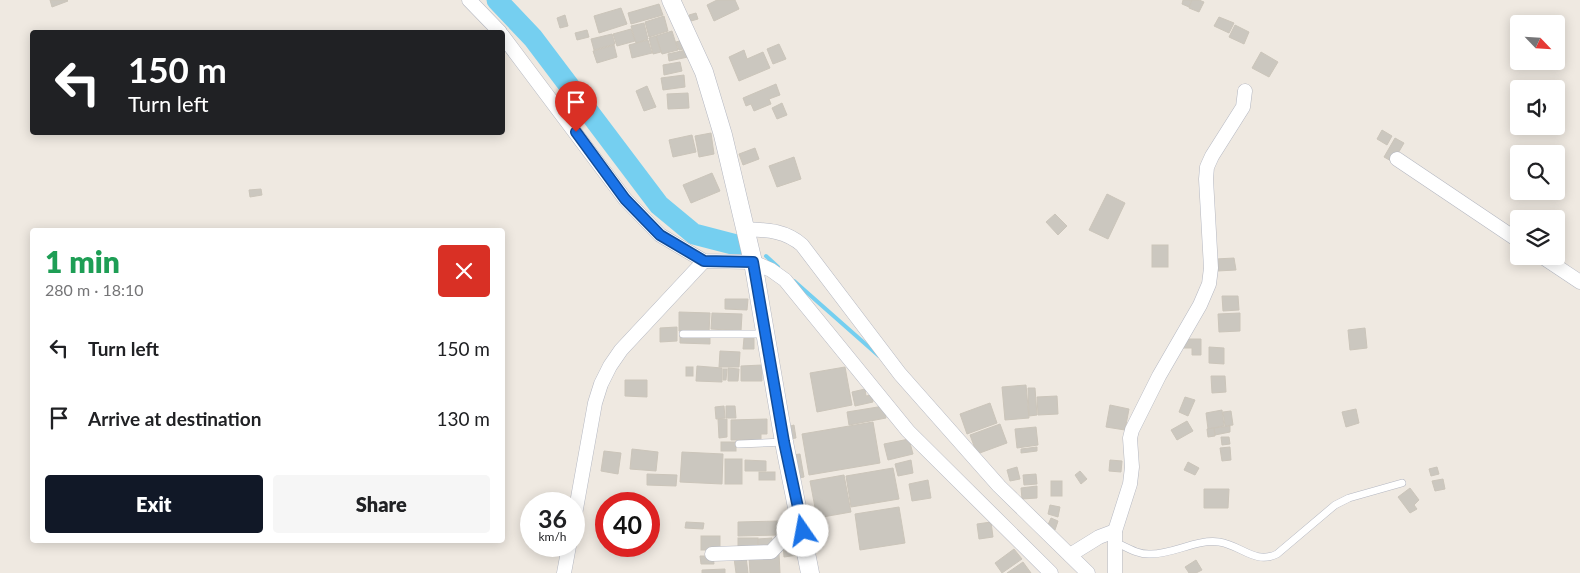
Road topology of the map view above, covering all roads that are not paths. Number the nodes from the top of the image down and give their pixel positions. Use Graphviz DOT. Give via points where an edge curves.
graph roads {
  1 [pos="469,0"];
  2 [pos="671,0"];
  3 [pos="498,30"];
  4 [pos="505,38"];
  5 [pos="1245,91"];
  6 [pos="1398,158"];
  7 [pos="746,229"];
  8 [pos="1510,235"];
  9 [pos="704,261"];
  10 [pos="753,262"];
  11 [pos="1554,265"];
  12 [pos="1580,282"];
  13 [pos="683,334"];
  14 [pos="766,334"];
  15 [pos="784,442"];
  16 [pos="739,444"];
  17 [pos="1402,483"];
  18 [pos="579,492"];
  19 [pos="803,531"];
  20 [pos="1115,537"];
  21 [pos="712,554"];
  22 [pos="1070,555"];
  23 [pos="567,557"];
  24 [pos="564,573"];
  25 [pos="810,573"];
  26 [pos="1051,573"];
  27 [pos="1088,573"];
  28 [pos="1115,573"];
  1 -- 3 [label="street"];
  2 -- 7 [label="street" via="714,100"];
  4 -- 9 [label="street" via="625,199 660,235"];
  5 -- 20 [label="street" via="1243,107 1207,168 1209,284 1132,430 1130,484"];
  6 -- 8 [label="street"];
  7 -- 10 [label="street"];
  7 -- 22 [label="street" via="778,232 802,245 900,374 999,486"];
  9 -- 10 [label="street"];
  9 -- 18 [label="street" via="621,350 600,384"];
  10 -- 14 [label="street"];
  10 -- 26 [label="street" via="785,280 908,431"];
  11 -- 12 [label="street"];
  13 -- 14 [label="lane"];
  14 -- 15 [label="street"];
  15 -- 16 [label="lane"];
  15 -- 19 [label="street"];
  17 -- 20 [label="lane" via="1335,505 1268,558 1218,542 1141,554"];
  19 -- 21 [label="street" via="786,535 771,552"];
  19 -- 25 [label="street"];
  20 -- 22 [label="street" via="1092,540"];
  20 -- 28 [label="street"];
  22 -- 27 [label="street"];
  23 -- 24 [label="street"];
}
